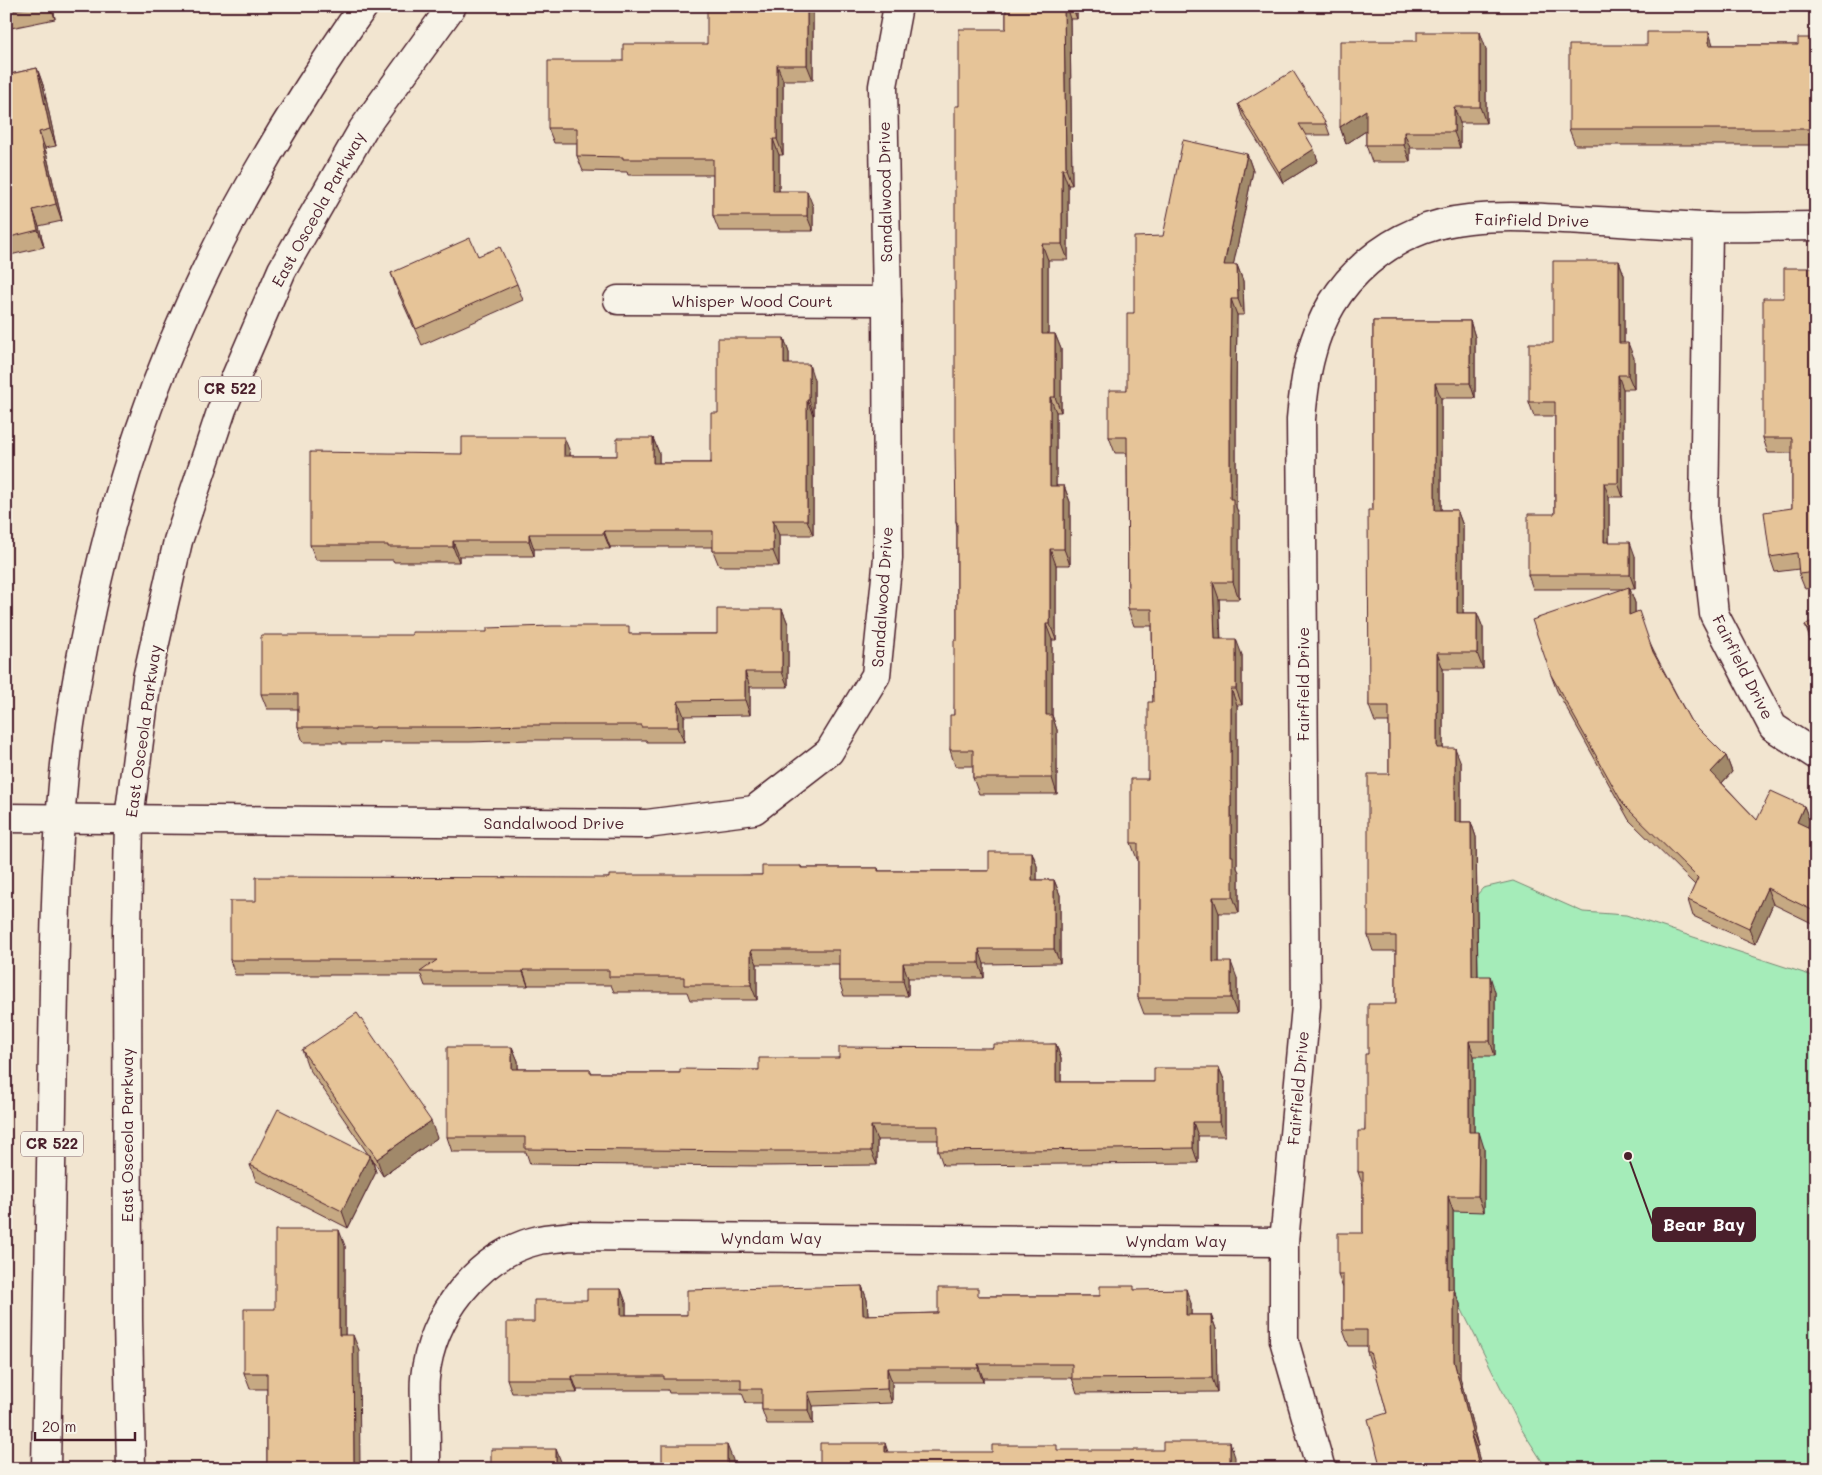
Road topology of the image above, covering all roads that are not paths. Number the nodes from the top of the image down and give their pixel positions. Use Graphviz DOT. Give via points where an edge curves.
graph roads {
  1 [pos="364,6"];
  2 [pos="452,6"];
  3 [pos="898,6"];
  4 [pos="1816,226"];
  5 [pos="1708,227"];
  6 [pos="618,300"];
  7 [pos="887,301"];
  8 [pos="1816,755"];
  9 [pos="6,818"];
  10 [pos="60,819"];
  11 [pos="130,820"];
  12 [pos="1284,1242"];
  13 [pos="46,1469"];
  14 [pos="131,1469"];
  15 [pos="426,1469"];
  16 [pos="1321,1469"];
  1 -- 10 [label="street, CR 522" via="272,145 225,230 182,319 139,432 106,541 84,642"];
  2 -- 11 [label="street, East Osceola Parkway / CR 522" via="362,129 282,270 222,408 178,541 147,678"];
  3 -- 7 [label="street, Sandalwood Drive" via="884,86"];
  4 -- 5 [label="street, Fairfield Drive"];
  5 -- 8 [label="street, Fairfield Drive" via="1704,518 1714,614 1773,727"];
  5 -- 12 [label="street, Fairfield Drive" via="1505,216 1436,225 1404,237 1378,252 1355,273 1337,296 1320,329 1306,378 1302,419 1306,1006"];
  6 -- 7 [label="street, Whisper Wood Court"];
  7 -- 11 [label="street, Sandalwood Drive" via="888,558 876,676 829,752 754,810 646,824"];
  9 -- 10 [label="street, Sandalwood Drive"];
  10 -- 11 [label="street, Sandalwood Drive"];
  10 -- 13 [label="street, CR 522" via="55,932"];
  11 -- 14 [label="street, East Osceola Parkway / CR 522" via="127,1155"];
  12 -- 15 [label="street, Wyndam Way" via="570,1236 539,1240 488,1265 462,1289 443,1317 431,1347 424,1378"];
  12 -- 16 [label="street, Fairfield Drive" via="1284,1340"];
}
